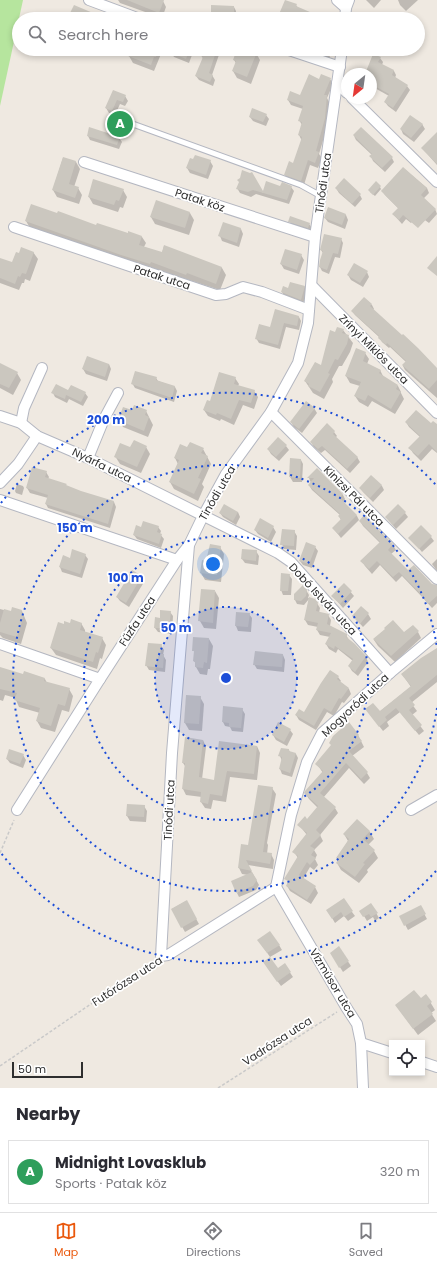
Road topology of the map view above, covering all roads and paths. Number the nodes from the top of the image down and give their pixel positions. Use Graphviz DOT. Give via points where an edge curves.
graph roads {
  1 [pos="89,0"];
  2 [pos="337,0"];
  3 [pos="348,4"];
  4 [pos="121,12"];
  5 [pos="307,56"];
  6 [pos="341,56"];
  7 [pos="340,67"];
  8 [pos="337,83"];
  9 [pos="341,87"];
  10 [pos="358,104"];
  11 [pos="130,123"];
  12 [pos="84,162"];
  13 [pos="437,182"];
  14 [pos="321,196"];
  15 [pos="14,227"];
  16 [pos="315,238"];
  17 [pos="312,286"];
  18 [pos="309,310"];
  19 [pos="42,368"];
  20 [pos="118,393"];
  21 [pos="271,412"];
  22 [pos="437,413"];
  23 [pos="0,416"];
  24 [pos="21,423"];
  25 [pos="36,436"];
  26 [pos="88,458"];
  27 [pos="0,483"];
  28 [pos="0,500"];
  29 [pos="203,516"];
  30 [pos="190,545"];
  31 [pos="177,560"];
  32 [pos="437,580"];
  33 [pos="437,634"];
  34 [pos="0,644"];
  35 [pos="390,673"];
  36 [pos="100,679"];
  37 [pos="437,795"];
  38 [pos="17,810"];
  39 [pos="411,810"];
  40 [pos="0,852"];
  41 [pos="276,887"];
  42 [pos="161,956"];
  43 [pos="346,1007"];
  44 [pos="361,1043"];
  45 [pos="389,1052"];
  46 [pos="425,1063"];
  47 [pos="0,1066"];
  48 [pos="437,1067"];
  49 [pos="218,1088"];
  50 [pos="363,1088"];
  1 -- 4 [label="street"];
  2 -- 3 [label="street"];
  5 -- 7 [label="street"];
  6 -- 7 [label="street, Tinódi utca"];
  7 -- 8 [label="street, Tinódi utca"];
  8 -- 9 [label="street"];
  8 -- 14 [label="street, Tinódi utca"];
  10 -- 13 [label="street"];
  11 -- 14 [label="lane" via="301,185"];
  12 -- 16 [label="street, Patak köz"];
  14 -- 16 [label="street, Tinódi utca"];
  15 -- 18 [label="street, Patak utca" via="216,295 243,287"];
  16 -- 17 [label="street, Tinódi utca"];
  17 -- 18 [label="street, Tinódi utca"];
  17 -- 22 [label="street, Zrínyi Miklós utca"];
  18 -- 21 [label="street, Tinódi utca" via="298,363"];
  19 -- 24 [label="street" via="24,408"];
  20 -- 26 [label="street"];
  21 -- 29 [label="street, Tinódi utca" via="226,474"];
  21 -- 32 [label="street, Kinizsi Pál utca"];
  23 -- 24 [label="street, Nyárfa utca"];
  24 -- 25 [label="street, Nyárfa utca"];
  25 -- 26 [label="street, Nyárfa utca"];
  25 -- 27 [label="street" via="18,464"];
  26 -- 29 [label="street, Nyárfa utca"];
  28 -- 31 [label="street"];
  29 -- 30 [label="street, Tinódi utca"];
  29 -- 35 [label="street, Dobó István utca" via="278,553 290,562"];
  30 -- 31 [label="street, Fűzfa utca"];
  30 -- 42 [label="street, Tinódi utca" via="172,753"];
  31 -- 36 [label="street, Fűzfa utca"];
  33 -- 35 [label="street, Mogyoródi utca"];
  34 -- 36 [label="street"];
  35 -- 41 [label="street, Mogyoródi utca" via="322,733 307,762 291,815"];
  36 -- 38 [label="street, Fűzfa utca"];
  37 -- 39 [label="street"];
  38 -- 40 [label="path"];
  41 -- 42 [label="street, Futórózsa utca" via="168,955"];
  41 -- 43 [label="street, Vízműsor utca"];
  42 -- 47 [label="path, Futórózsa utca"];
  43 -- 44 [label="street, Vízműsor utca" via="357,1024"];
  43 -- 49 [label="path, Vadrózsa utca"];
  44 -- 45 [label="street"];
  44 -- 50 [label="street, Vízműsor utca"];
  46 -- 48 [label="street"];
}
